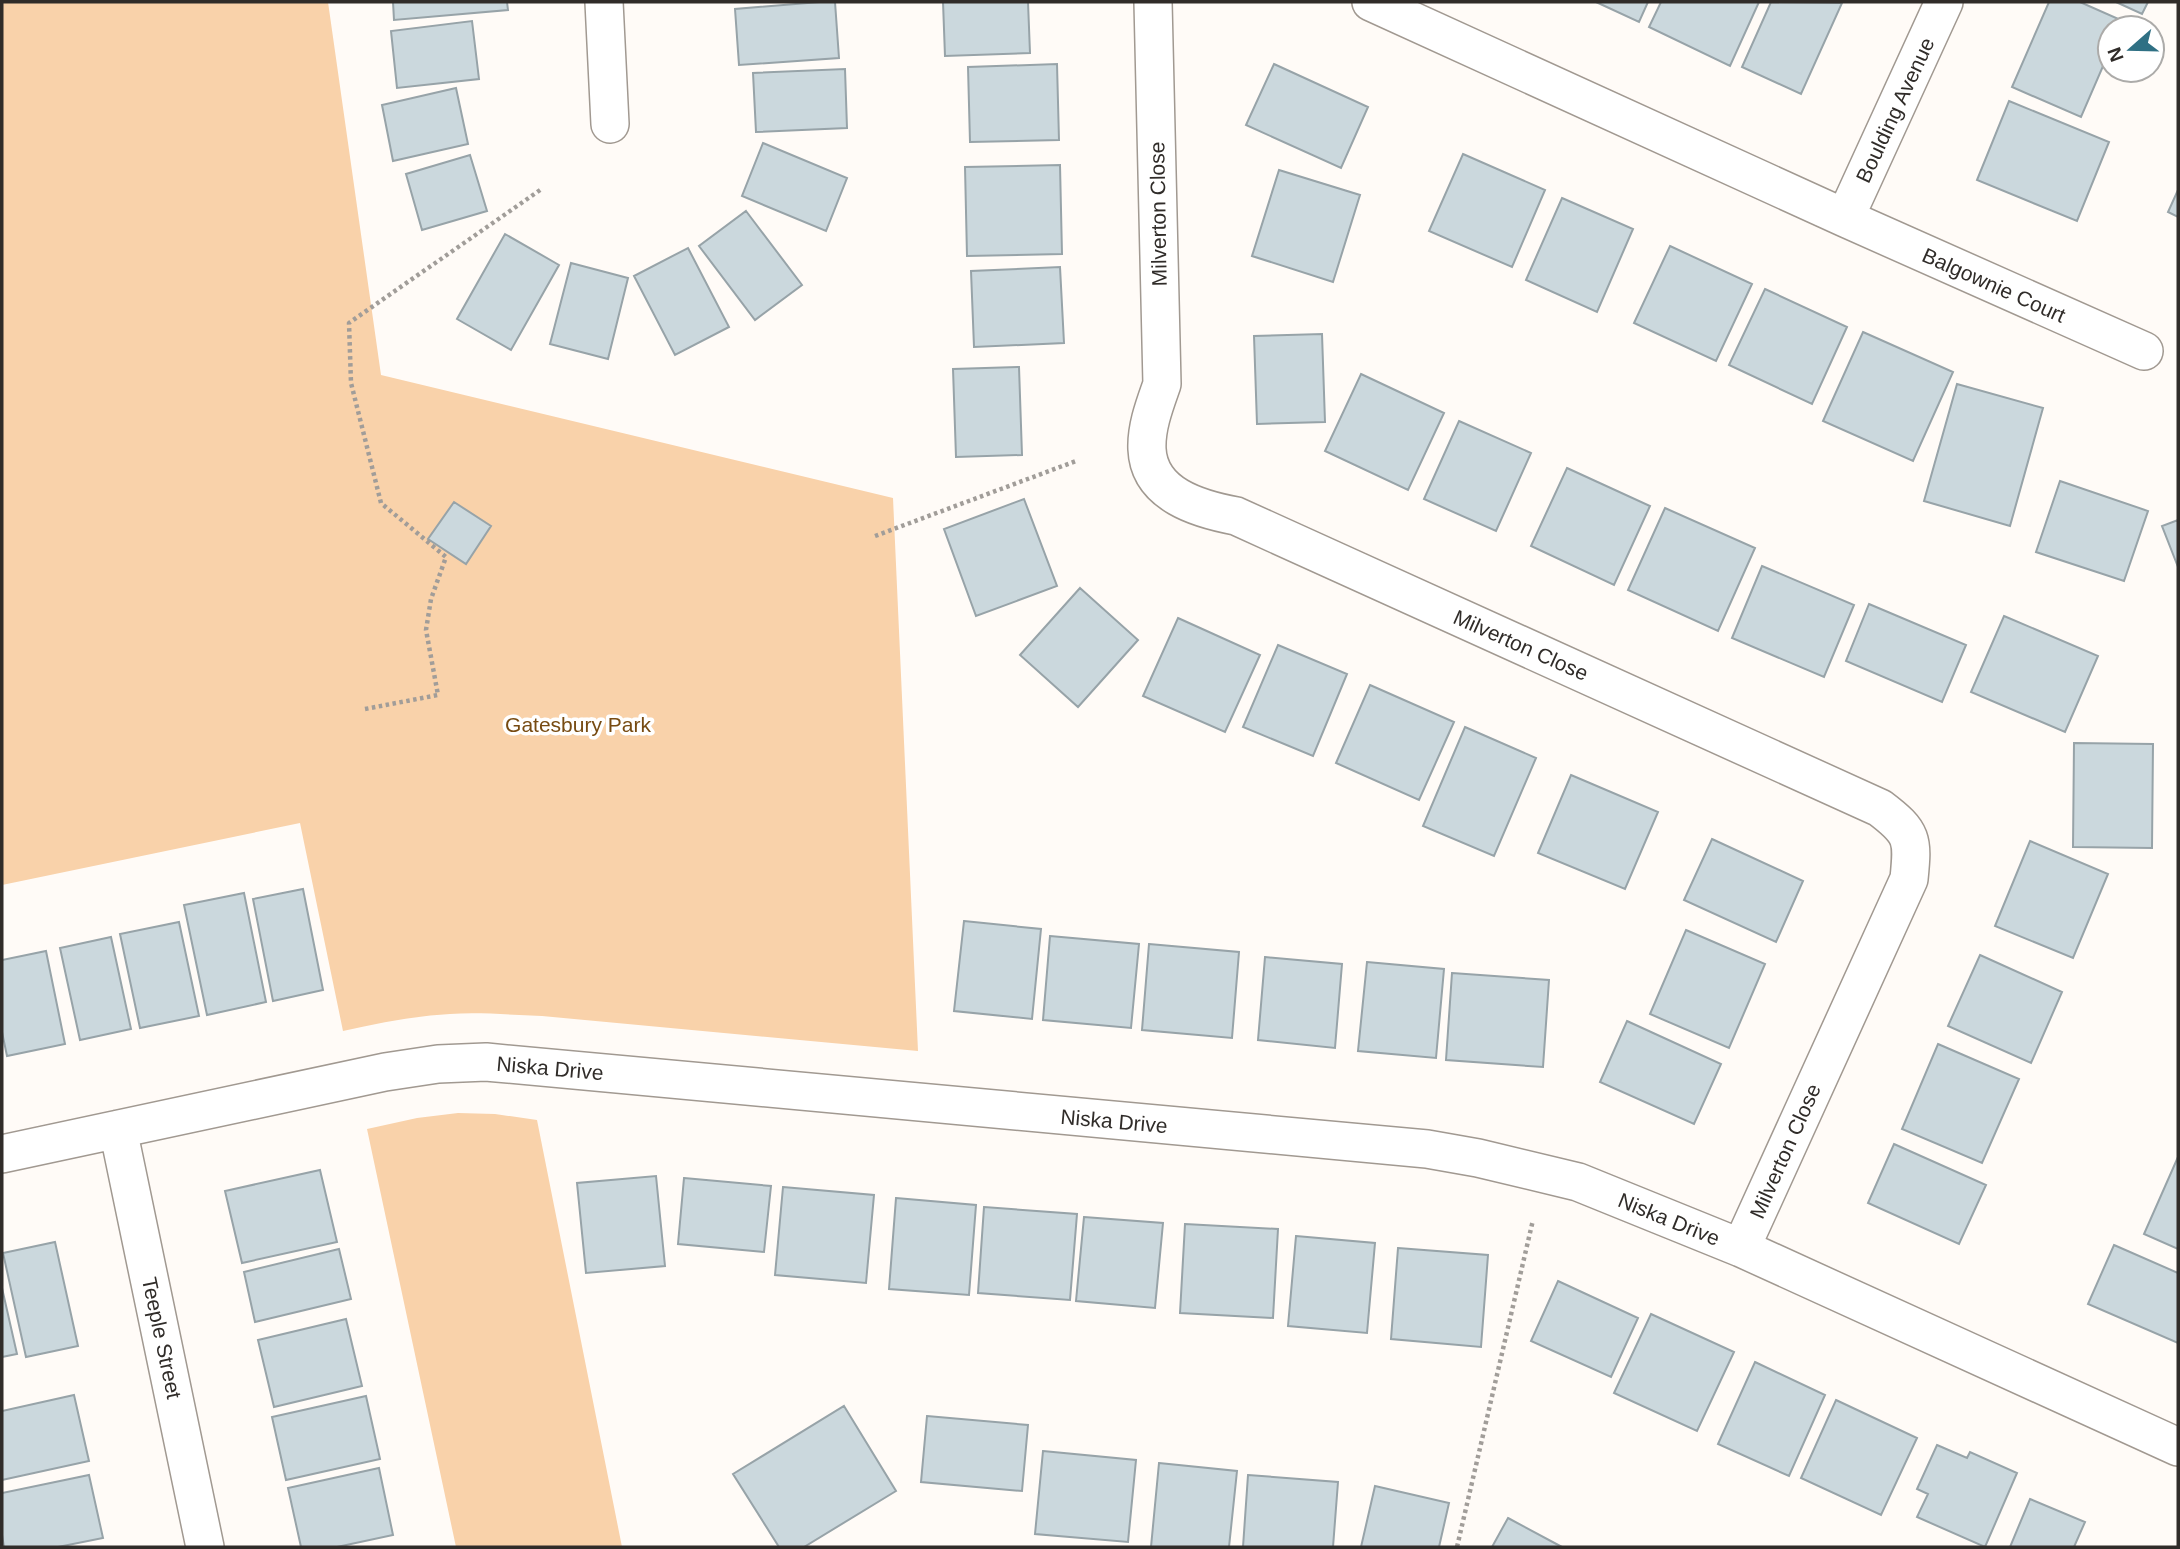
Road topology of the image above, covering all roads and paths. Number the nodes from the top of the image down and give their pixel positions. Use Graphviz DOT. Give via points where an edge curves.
graph roads {
  1 [pos="604,2"];
  2 [pos="1153,2"];
  3 [pos="1371,2"];
  4 [pos="1944,2"];
  5 [pos="610,124"];
  6 [pos="543,188"];
  7 [pos="1845,218"];
  8 [pos="2144,351"];
  9 [pos="1076,461"];
  10 [pos="874,536"];
  11 [pos="365,709"];
  12 [pos="118,1129"];
  13 [pos="2,1154"];
  14 [pos="1533,1220"];
  15 [pos="1741,1248"];
  16 [pos="2178,1447"];
  17 [pos="205,1547"];
  18 [pos="1457,1547"];
  1 -- 5 [label="street"];
  2 -- 15 [label="street, Milverton Close" via="1162,384 1146,449 1154,475 1177,497 1202,509 1236,516 1880,808 1909,835 1909,879"];
  3 -- 7 [label="street"];
  4 -- 7 [label="street, Boulding Avenue"];
  6 -- 11 [label="path" via="349,323 351,383 380,503 446,557 426,630 438,695"];
  7 -- 8 [label="street, Balgownie Court"];
  9 -- 10 [label="path"];
  12 -- 13 [label="street, Niska Drive"];
  12 -- 15 [label="street, Niska Drive" via="385,1072 486,1062 1427,1149 1577,1182"];
  12 -- 17 [label="street, Teeple Street"];
  14 -- 18 [label="path"];
  15 -- 16 [label="street, Niska Drive"];
}
